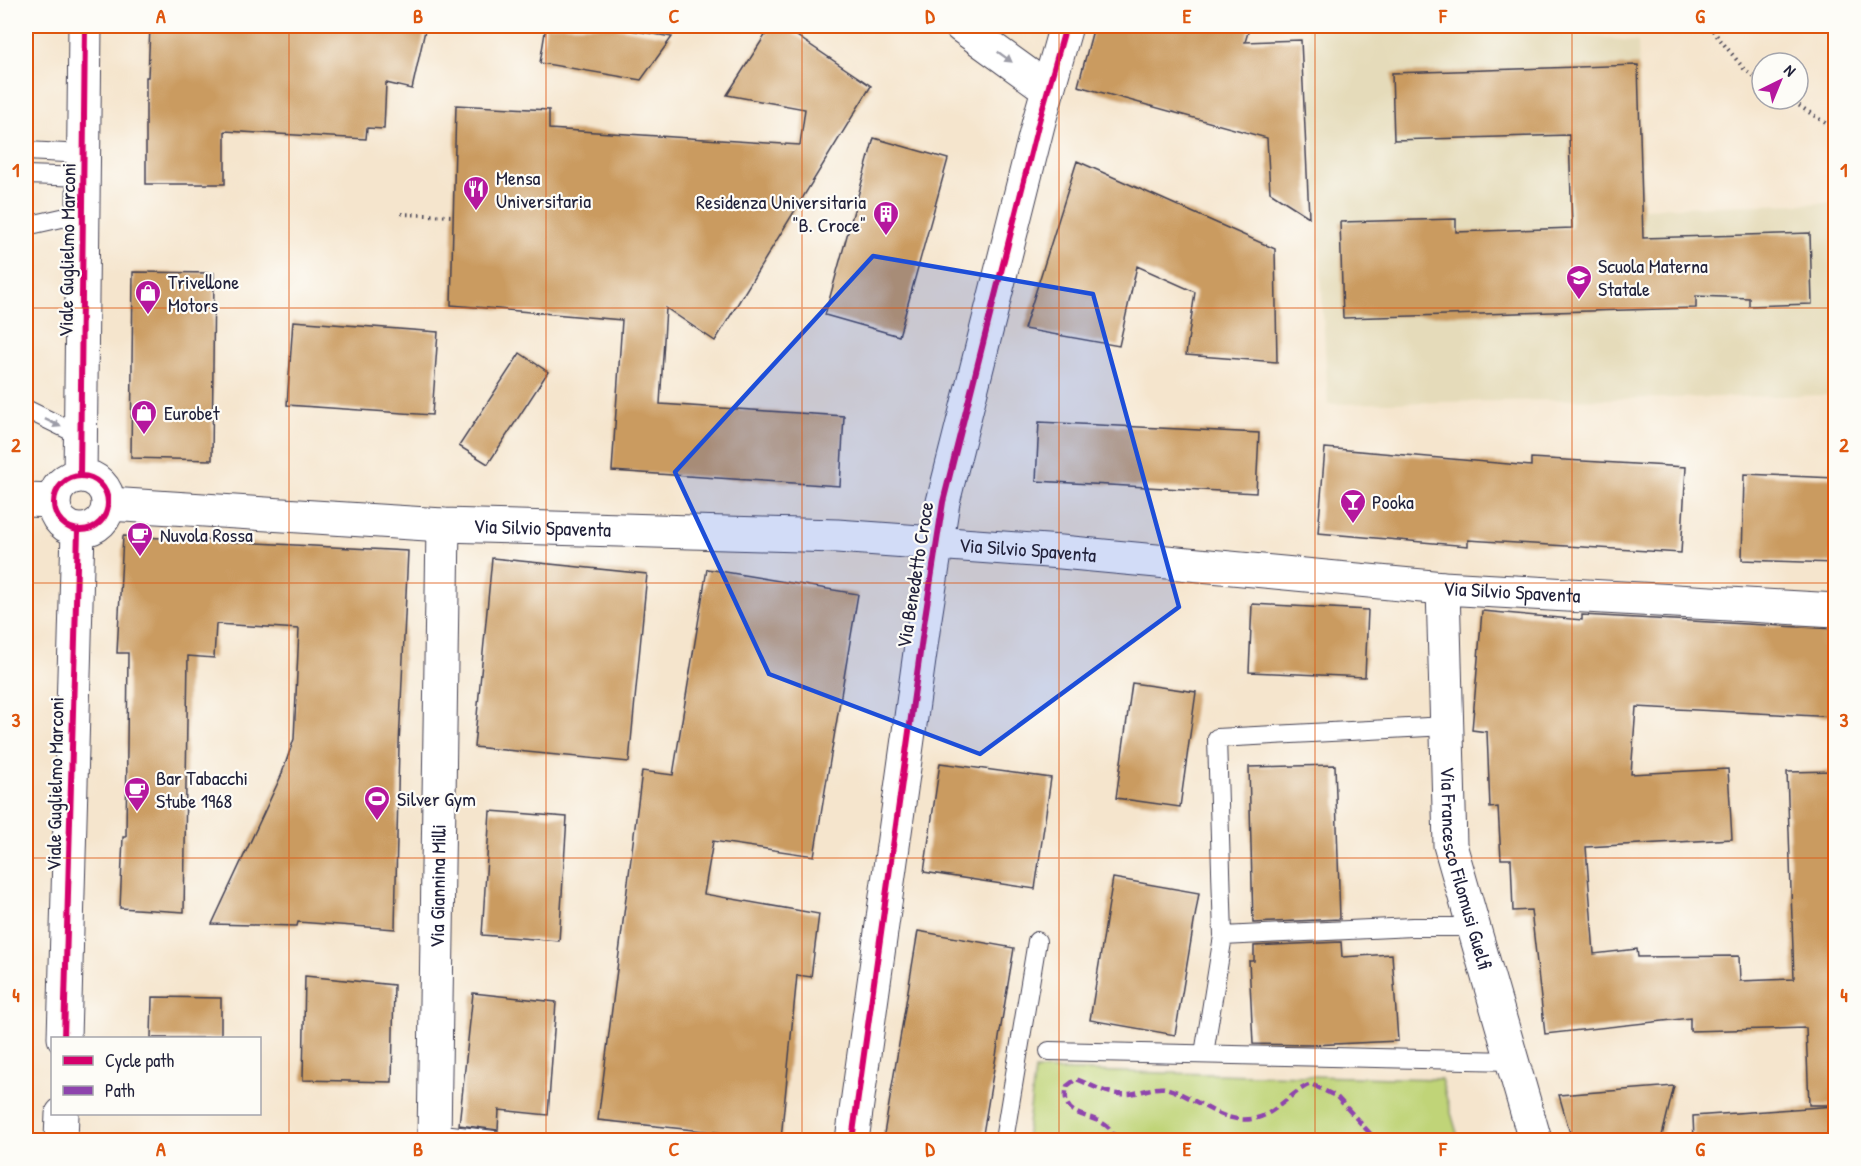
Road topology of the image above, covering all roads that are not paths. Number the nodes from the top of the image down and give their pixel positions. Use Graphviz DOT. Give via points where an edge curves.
graph roads {
  1 [pos="85,26"];
  2 [pos="961,26"];
  3 [pos="1066,26"];
  4 [pos="1048,89"];
  5 [pos="26,151"];
  6 [pos="85,166"];
  7 [pos="26,175"];
  8 [pos="84,213"];
  9 [pos="26,226"];
  10 [pos="26,409"];
  11 [pos="81,436"];
  12 [pos="80,476"];
  13 [pos="40,501"];
  14 [pos="109,504"];
  15 [pos="443,525"];
  16 [pos="78,530"];
  17 [pos="937,543"];
  18 [pos="1443,588"];
  19 [pos="1836,610"];
  20 [pos="1447,726"];
  21 [pos="1474,927"];
  22 [pos="1222,936"];
  23 [pos="1037,941"];
  24 [pos="64,1037"];
  25 [pos="1049,1051"];
  26 [pos="1204,1054"];
  27 [pos="1512,1061"];
  28 [pos="62,1115"];
  29 [pos="434,1137"];
  30 [pos="61,1140"];
  31 [pos="494,1140"];
  32 [pos="852,1140"];
  33 [pos="1004,1140"];
  34 [pos="1535,1140"];
  1 -- 6 [label="street, Viale Guglielmo Marconi"];
  2 -- 4 [label="street, one-way"];
  3 -- 4 [label="street, Via Benedetto Croce"];
  4 -- 17 [label="street, Via Benedetto Croce" via="947,482"];
  5 -- 6 [label="lane"];
  6 -- 7 [label="lane"];
  6 -- 8 [label="street, Viale Guglielmo Marconi"];
  8 -- 9 [label="lane"];
  8 -- 11 [label="street, Viale Guglielmo Marconi"];
  10 -- 11 [label="lane, one-way"];
  11 -- 12 [label="street, Viale Guglielmo Marconi"];
  12 -- 13 [label="street" via="65,481"];
  12 -- 14 [label="street" via="100,484"];
  13 -- 16 [label="street" via="70,528"];
  14 -- 15 [label="street, Via Silvio Spaventa"];
  14 -- 16 [label="street" via="102,521 87,530"];
  15 -- 17 [label="street, Via Silvio Spaventa" via="837,536"];
  15 -- 29 [label="street, Via Giannina Milli"];
  16 -- 24 [label="street, Viale Guglielmo Marconi"];
  17 -- 18 [label="street, Via Silvio Spaventa"];
  17 -- 32 [label="street, Via Benedetto Croce"];
  18 -- 19 [label="street, Via Silvio Spaventa"];
  18 -- 20 [label="street, Via Francesco Filomusi Guelfi"];
  20 -- 21 [label="street, Via Francesco Filomusi Guelfi" via="1450,844"];
  20 -- 22 [label="lane" via="1217,738"];
  21 -- 22 [label="lane"];
  21 -- 27 [label="street, Via Francesco Filomusi Guelfi"];
  22 -- 26 [label="lane"];
  23 -- 33 [label="lane"];
  25 -- 26 [label="lane"];
  26 -- 27 [label="lane"];
  27 -- 34 [label="street, Via Francesco Filomusi Guelfi"];
  28 -- 30 [label="street"];
  29 -- 31 [label="lane"];
}
